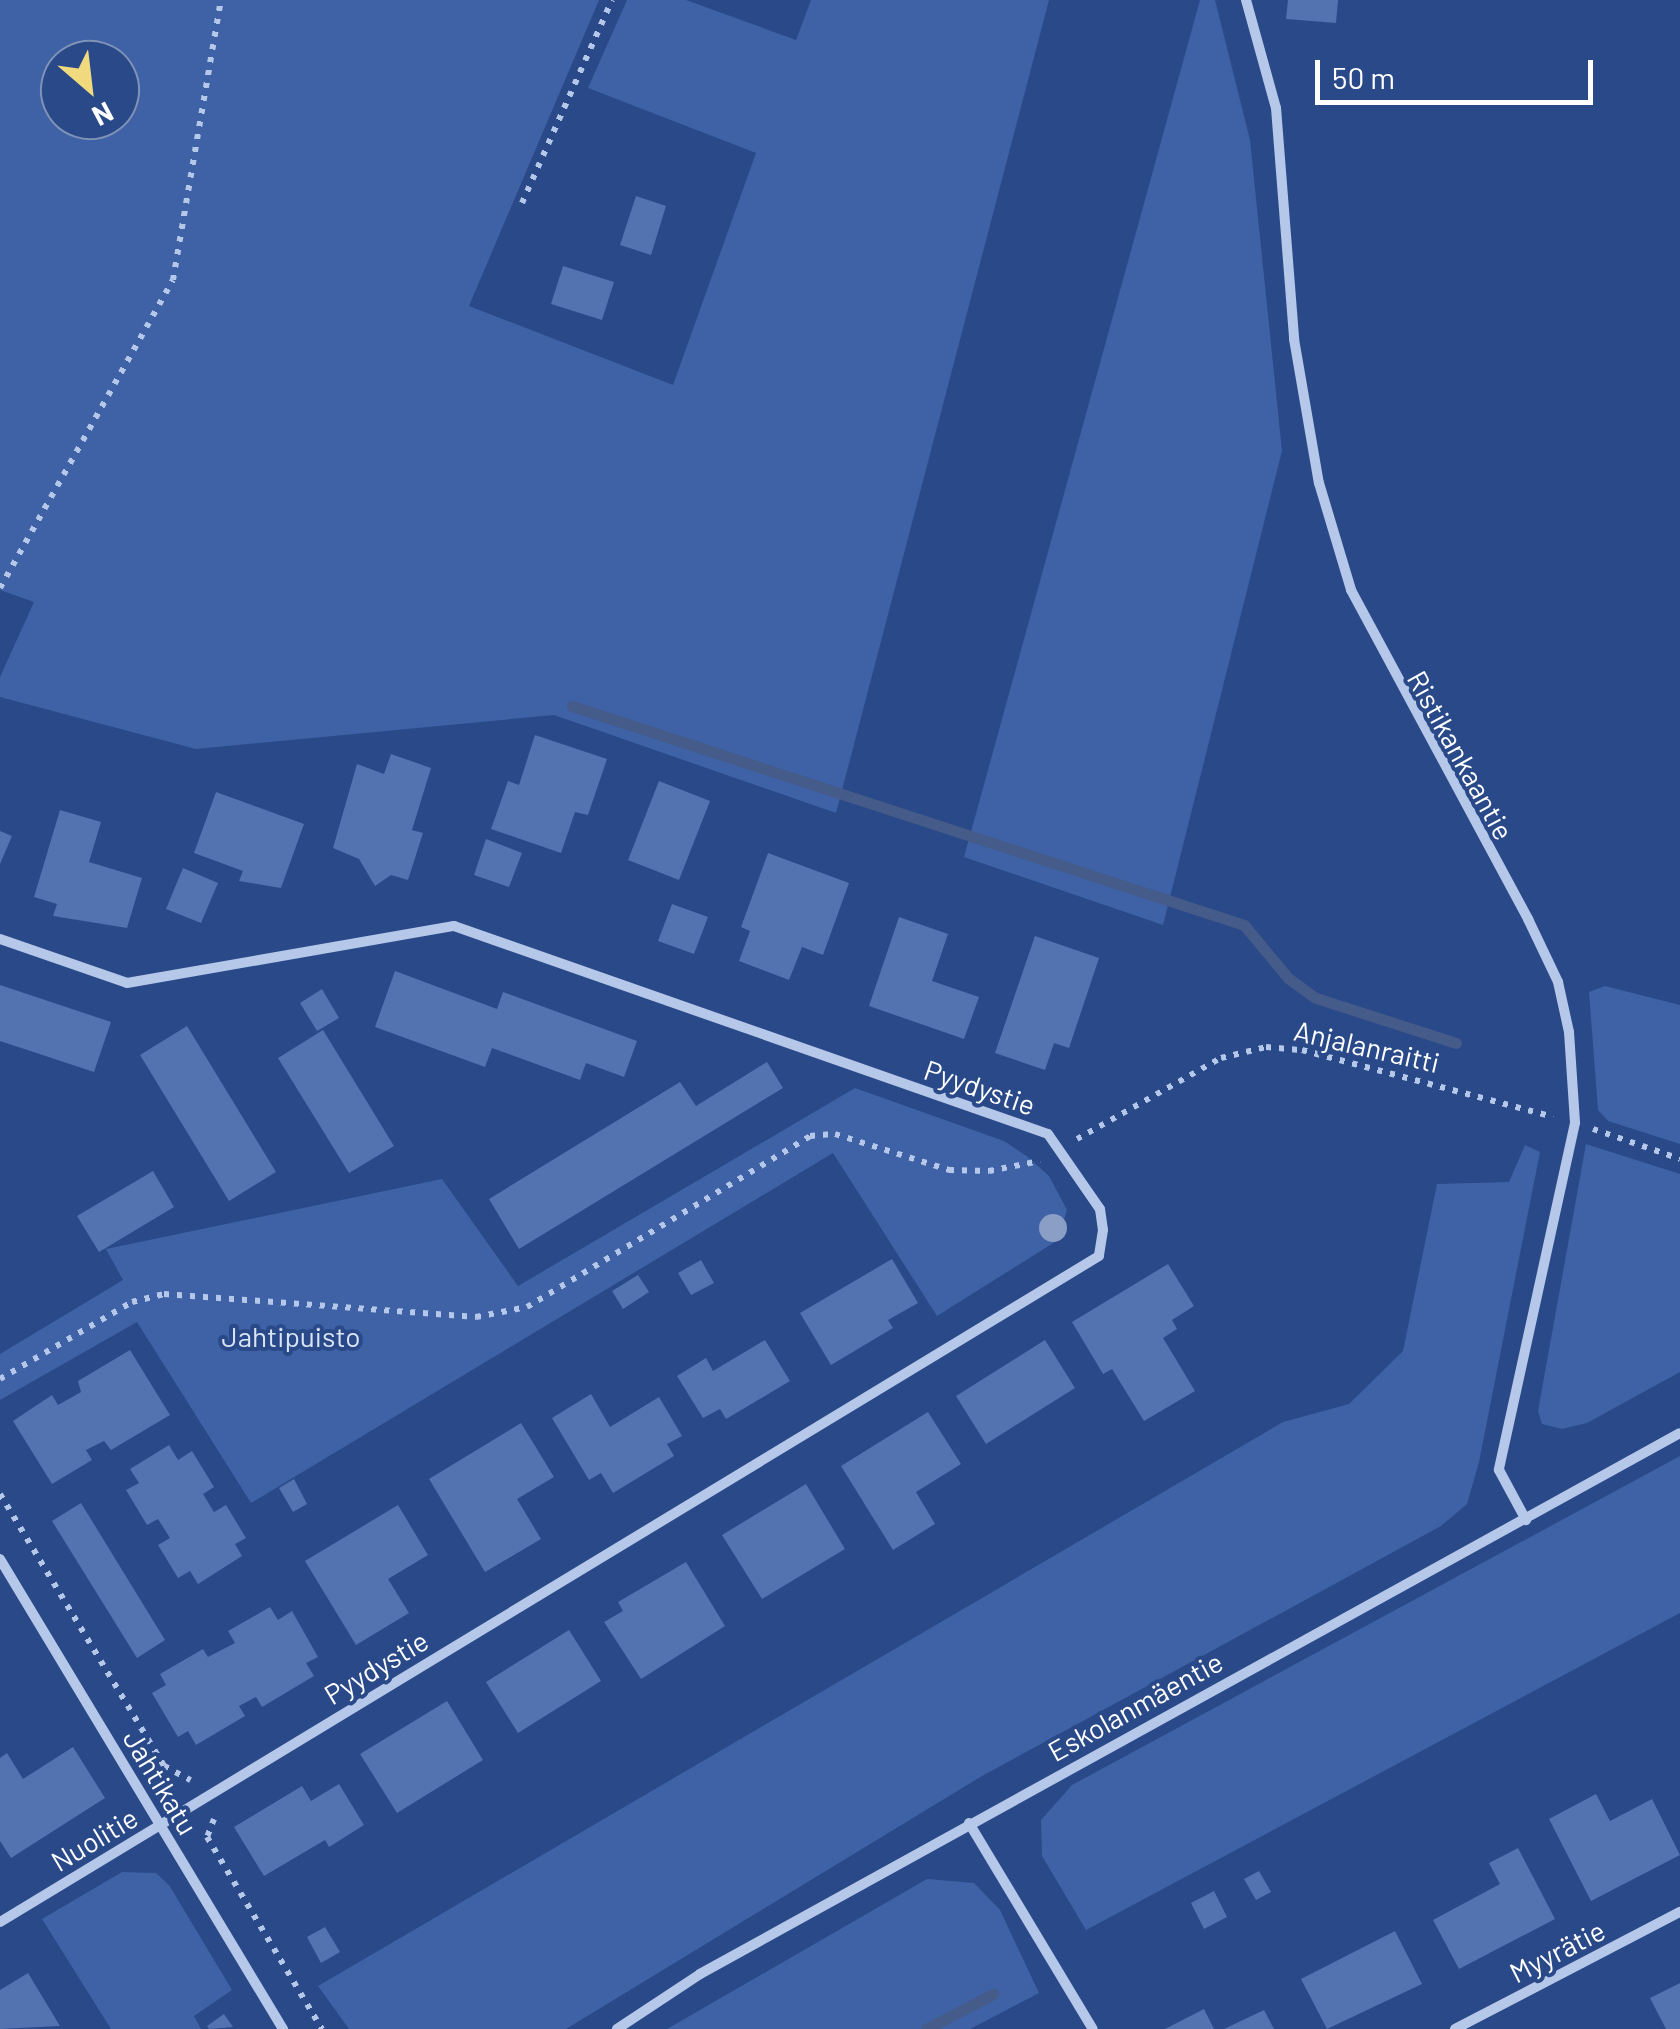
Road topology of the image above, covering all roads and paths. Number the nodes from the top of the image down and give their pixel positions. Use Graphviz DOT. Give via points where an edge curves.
graph roads {
  1 [pos="221,0"];
  2 [pos="612,0"];
  3 [pos="1246,0"];
  4 [pos="522,202"];
  5 [pos="0,588"];
  6 [pos="0,939"];
  7 [pos="1575,1123"];
  8 [pos="1059,1150"];
  9 [pos="1680,1159"];
  10 [pos="0,1379"];
  11 [pos="1680,1433"];
  12 [pos="0,1494"];
  13 [pos="1526,1520"];
  14 [pos="0,1559"];
  15 [pos="212,1793"];
  16 [pos="969,1823"];
  17 [pos="160,1825"];
  18 [pos="1680,1912"];
  19 [pos="0,1922"];
  20 [pos="283,2029"];
  21 [pos="322,2029"];
  22 [pos="618,2029"];
  23 [pos="1093,2029"];
  24 [pos="1455,2029"];
  1 -- 5 [label="path" via="174,280"];
  2 -- 4 [label="path"];
  3 -- 7 [label="street, Ristikankaantie" via="1276,108 1294,339 1319,483 1351,590 1384,662 1558,982"];
  6 -- 8 [label="street, Pyydystie" via="127,983 454,926 1048,1134"];
  7 -- 8 [label="path, Anjalanraitti" via="1302,1050 1266,1047 1221,1058"];
  7 -- 9 [label="path, Anjalanraitti"];
  7 -- 13 [label="street, Ristikankaantie" via="1499,1470"];
  8 -- 10 [label="path, Anjalanraitti" via="1031,1166 949,1170 835,1134 810,1136 528,1308 476,1317 164,1294 132,1302"];
  8 -- 15 [label="street, Pyydystie" via="1100,1209 1099,1256"];
  11 -- 13 [label="street, Eskolanmäentie"];
  12 -- 15 [label="path" via="164,1766 182,1780 202,1781"];
  13 -- 16 [label="street, Eskolanmäentie"];
  14 -- 17 [label="street, Jahtikatu"];
  15 -- 17 [label="street, Pyydystie"];
  15 -- 21 [label="path" via="220,1805 207,1837"];
  16 -- 22 [label="street, Eskolanmäentie" via="700,1974"];
  16 -- 23 [label="street"];
  17 -- 19 [label="street, Nuolitie"];
  17 -- 20 [label="street, Jahtikatu"];
  18 -- 24 [label="street, Myyrätie"];
}
